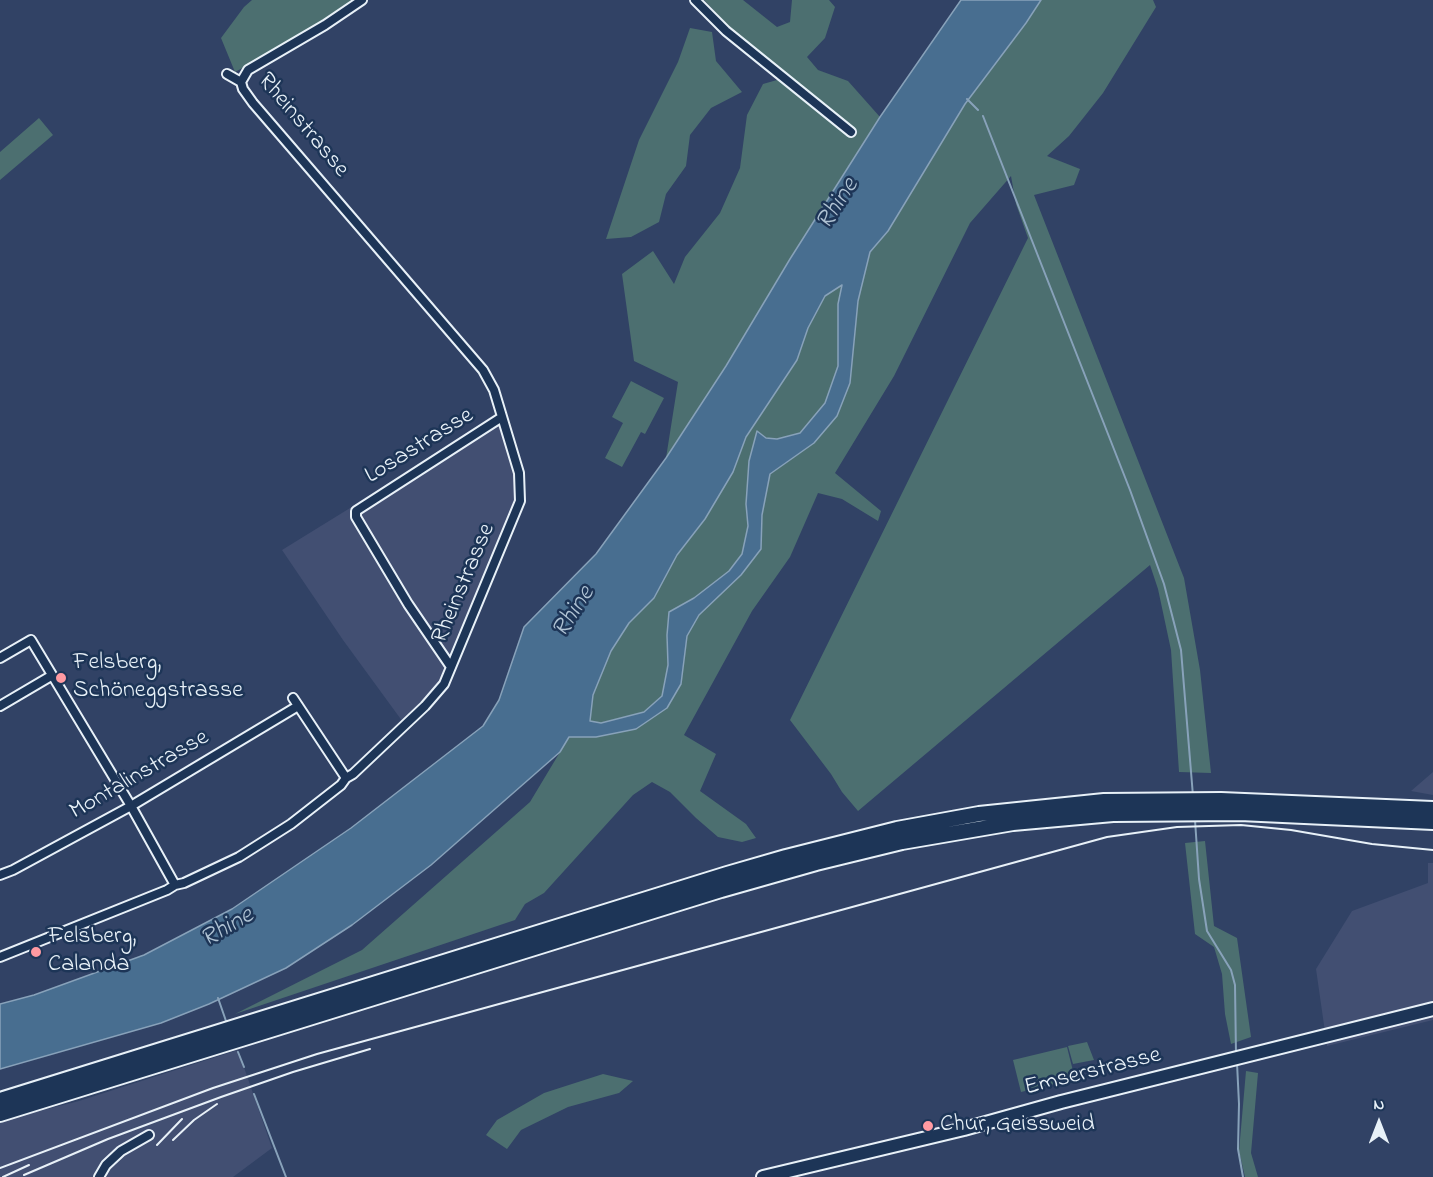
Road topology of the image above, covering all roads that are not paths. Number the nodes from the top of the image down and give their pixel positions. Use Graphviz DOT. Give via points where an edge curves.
graph roads {
  1 [pos="362,0"];
  2 [pos="695,0"];
  3 [pos="227,74"];
  4 [pos="241,82"];
  5 [pos="851,132"];
  6 [pos="502,417"];
  7 [pos="0,658"];
  8 [pos="451,667"];
  9 [pos="51,676"];
  10 [pos="0,706"];
  11 [pos="346,778"];
  12 [pos="131,806"];
  13 [pos="1194,806"];
  14 [pos="1108,808"];
  15 [pos="1433,809"];
  16 [pos="1433,822"];
  17 [pos="0,875"];
  18 [pos="175,885"];
  19 [pos="0,957"];
  20 [pos="1433,1009"];
  21 [pos="0,1100"];
  22 [pos="0,1114"];
  23 [pos="149,1135"];
  24 [pos="99,1177"];
  25 [pos="763,1177"];
  1 -- 4 [label="street" via="248,70"];
  2 -- 5 [label="street" via="726,31"];
  3 -- 4 [label="street, Rheinstrasse"];
  4 -- 6 [label="street, Rheinstrasse" via="253,103 483,370 495,390"];
  6 -- 8 [label="street, Rheinstrasse" via="520,481 520,501"];
  6 -- 8 [label="street, Losastrasse" via="358,509 356,514 408,604"];
  7 -- 9 [label="street" via="31,640"];
  8 -- 11 [label="street, Rheinstrasse" via="444,684 425,706"];
  9 -- 10 [label="street"];
  9 -- 12 [label="street"];
  11 -- 12 [label="street, Montalinstrasse" via="296,702"];
  11 -- 18 [label="street, Rheinstrasse" via="318,803 239,857"];
  12 -- 17 [label="street, Montalinstrasse"];
  12 -- 18 [label="street"];
  13 -- 14 [label="highway"];
  13 -- 15 [label="highway" via="1285,801"];
  13 -- 16 [label="highway"];
  14 -- 21 [label="highway" via="1019,809 854,839"];
  14 -- 22 [label="highway" via="902,842 816,863"];
  18 -- 19 [label="street, Rheinstrasse"];
  20 -- 25 [label="main road, Emserstrasse"];
  23 -- 24 [label="street" via="121,1151"];
}
